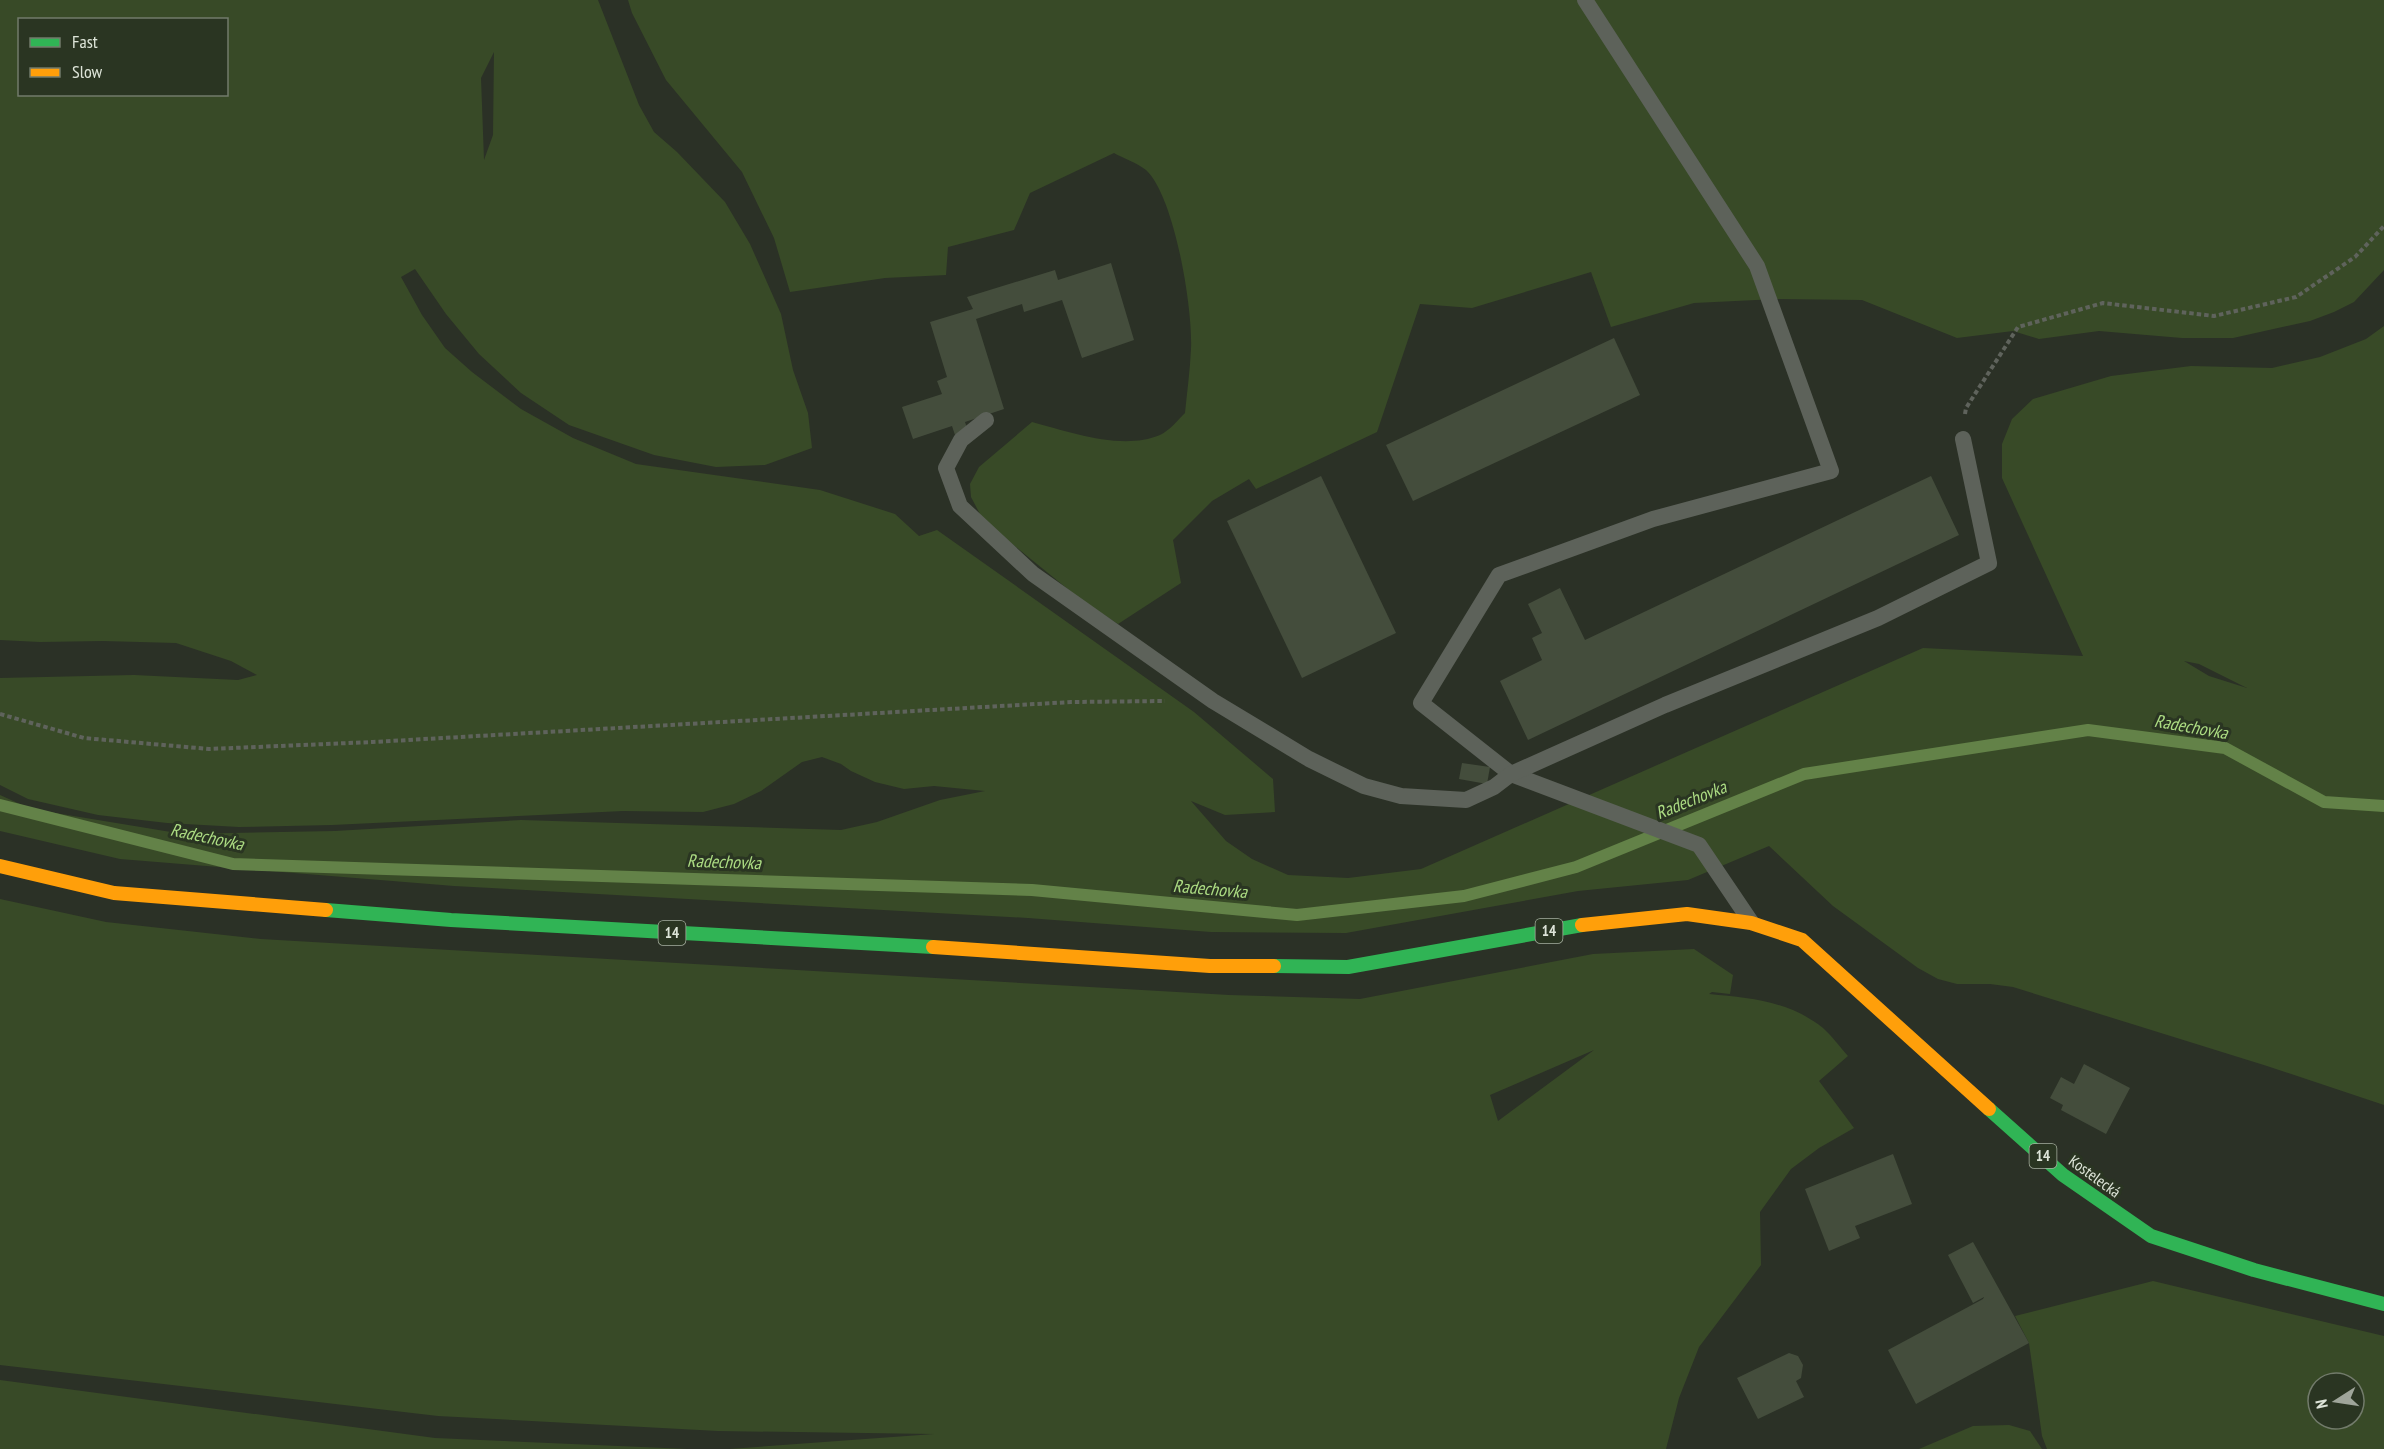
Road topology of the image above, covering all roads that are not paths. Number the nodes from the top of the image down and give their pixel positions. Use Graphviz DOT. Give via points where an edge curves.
graph roads {
  1 [pos="1585,0"];
  2 [pos="986,420"];
  3 [pos="1963,439"];
  4 [pos="1511,774"];
  5 [pos="0,866"];
  6 [pos="1751,923"];
  7 [pos="2384,1304"];
  1 -- 4 [label="lane" via="1757,266 1831,471 1653,519 1499,575 1421,703"];
  2 -- 4 [label="lane" via="961,440 946,468 960,506 1033,574 1204,694 1309,759 1364,786 1401,796 1466,800"];
  3 -- 4 [label="lane" via="1989,563 1878,618 1665,705"];
  4 -- 6 [label="lane" via="1699,845"];
  5 -- 6 [label="main road, 14" via="137,895 451,920 1210,966 1348,968 1583,925 1687,914"];
  6 -- 7 [label="main road, Kostelecká / 14" via="1802,940 2063,1175 2151,1236 2254,1270"];
}
